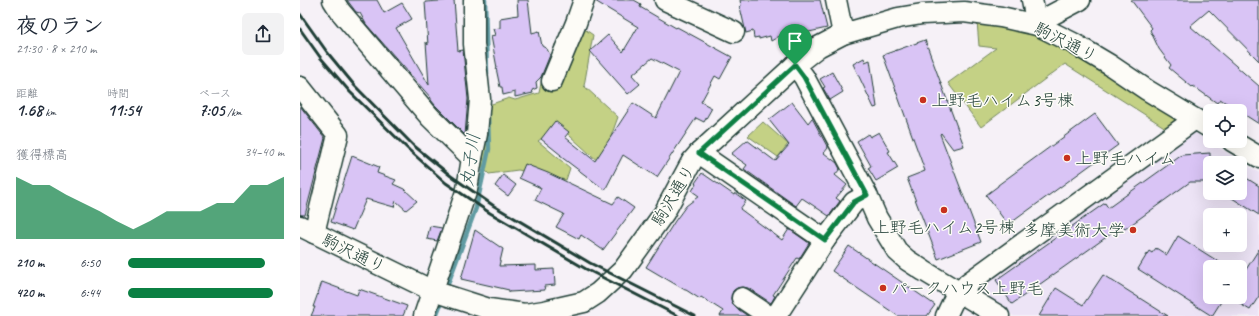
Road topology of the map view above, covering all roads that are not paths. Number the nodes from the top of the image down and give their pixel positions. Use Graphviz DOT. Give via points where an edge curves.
graph roads {
  1 [pos="333,0"];
  2 [pos="474,0"];
  3 [pos="584,0"];
  4 [pos="665,0"];
  5 [pos="836,0"];
  6 [pos="1032,0"];
  7 [pos="1080,0"];
  8 [pos="1037,25"];
  9 [pos="734,32"];
  10 [pos="843,34"];
  11 [pos="795,65"];
  12 [pos="552,81"];
  13 [pos="300,87"];
  14 [pos="1202,123"];
  15 [pos="1244,148"];
  16 [pos="699,153"];
  17 [pos="1259,157"];
  18 [pos="472,158"];
  19 [pos="867,195"];
  20 [pos="307,229"];
  21 [pos="825,240"];
  22 [pos="958,292"];
  23 [pos="441,294"];
  24 [pos="742,298"];
  25 [pos="424,316"];
  26 [pos="769,316"];
  27 [pos="776,316"];
  28 [pos="946,316"];
  29 [pos="999,316"];
  1 -- 18 [label="street" via="430,117"];
  2 -- 18 [label="street" via="474,44 480,99"];
  3 -- 12 [label="street"];
  4 -- 9 [label="street"];
  5 -- 10 [label="street"];
  6 -- 8 [label="street"];
  7 -- 8 [label="street"];
  8 -- 10 [label="street, 駒沢通り" via="964,12 898,18"];
  8 -- 14 [label="street, 駒沢通り" via="1073,43"];
  10 -- 11 [label="street, 駒沢通り" via="818,47"];
  11 -- 16 [label="street, 駒沢通り"];
  11 -- 19 [label="street" via="804,77"];
  13 -- 20 [label="street" via="338,135"];
  14 -- 22 [label="street"];
  15 -- 17 [label="street"];
  16 -- 21 [label="street"];
  16 -- 23 [label="street, 駒沢通り" via="692,161 664,213 623,270 584,302 525,314 488,309"];
  18 -- 23 [label="street" via="467,189"];
  19 -- 21 [label="street" via="854,202"];
  19 -- 22 [label="street" via="877,218 898,252"];
  20 -- 23 [label="street, 駒沢通り"];
  21 -- 27 [label="street"];
  22 -- 28 [label="street"];
  22 -- 29 [label="street"];
  23 -- 25 [label="street"];
  24 -- 26 [label="street"];
}
